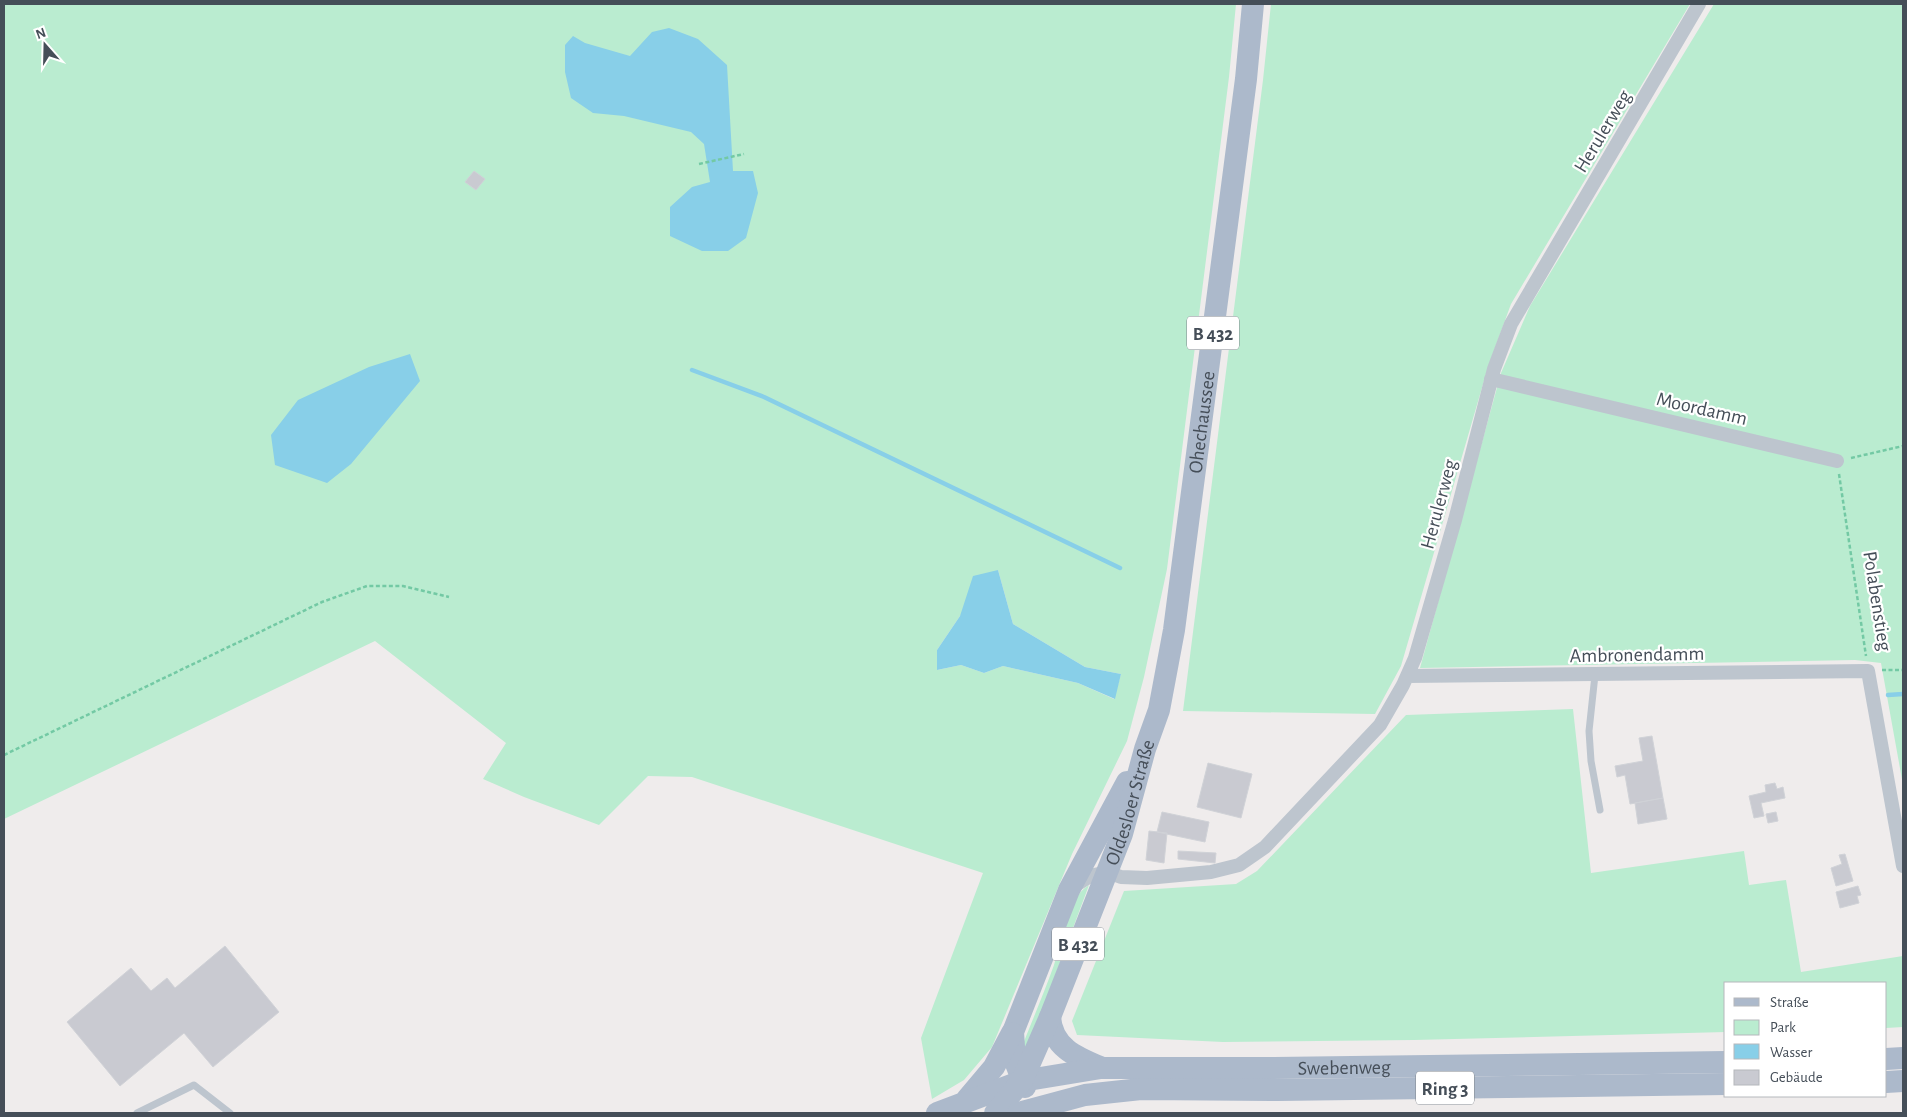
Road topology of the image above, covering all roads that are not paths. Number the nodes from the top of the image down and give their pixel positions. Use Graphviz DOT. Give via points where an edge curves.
graph roads {
  1 [pos="1253,4"];
  2 [pos="1699,4"];
  3 [pos="1491,379"];
  4 [pos="1836,461"];
  5 [pos="1868,671"];
  6 [pos="1595,675"];
  7 [pos="1407,676"];
  8 [pos="1145,749"];
  9 [pos="1600,810"];
  10 [pos="1097,835"];
  11 [pos="1903,866"];
  12 [pos="1107,872"];
  13 [pos="1069,890"];
  14 [pos="1050,1017"];
  15 [pos="1013,1032"];
  16 [pos="1903,1058"];
  17 [pos="1887,1059"];
  18 [pos="1724,1062"];
  19 [pos="1101,1068"];
  20 [pos="1022,1081"];
  21 [pos="1903,1081"];
  22 [pos="1887,1082"];
  23 [pos="1724,1084"];
  24 [pos="966,1100"];
  25 [pos="1051,1103"];
  26 [pos="137,1113"];
  27 [pos="230,1113"];
  28 [pos="937,1113"];
  29 [pos="995,1113"];
  30 [pos="1018,1113"];
  1 -- 8 [label="main road, Ohechaussee / B 432" via="1170,662 1159,710"];
  2 -- 3 [label="street, Herulerweg" via="1528,292 1511,324"];
  3 -- 4 [label="street, Moordamm"];
  3 -- 7 [label="street, Herulerweg" via="1455,520"];
  5 -- 6 [label="street, Ambronendamm"];
  5 -- 11 [label="street, Polabenstieg"];
  6 -- 7 [label="street, Ambronendamm"];
  6 -- 9 [label="lane" via="1589,731"];
  7 -- 12 [label="street, Herulerweg" via="1393,705 1367,742 1270,842 1250,858 1230,869 1211,872 1135,878"];
  8 -- 10 [label="main road, Oldesloer Straße / B 432"];
  8 -- 12 [label="main road, Oldesloer Straße / B 432" via="1122,834"];
  10 -- 12 [label="street" via="1098,855"];
  10 -- 13 [label="main road, Oldesloer Straße / B 432"];
  12 -- 13 [label="street" via="1090,876"];
  12 -- 14 [label="main road, Oldesloer Straße / B 432"];
  13 -- 15 [label="main road, Oldesloer Straße / B 432"];
  14 -- 19 [label="main road" via="1053,1032 1062,1047"];
  14 -- 20 [label="main road, Oldesloer Straße / B 432"];
  15 -- 20 [label="main road, Oldesloer Straße" via="1014,1061"];
  15 -- 24 [label="main road, B 432" via="994,1067"];
  16 -- 17 [label="main road"];
  18 -- 19 [label="main road, Swebenweg / Ring 3"];
  19 -- 20 [label="main road, Swebenweg / Ring 3"];
  20 -- 24 [label="main road, Swebenweg / Ring 3"];
  20 -- 25 [label="main road, Oldesloer Straße" via="1033,1095"];
  20 -- 29 [label="main road, Oldesloer Straße / B 432"];
  21 -- 22 [label="main road"];
  23 -- 25 [label="main road, Swebenweg / Ring 3" via="1149,1089 1104,1092"];
  24 -- 28 [label="main road, Ring 3"];
  25 -- 30 [label="main road, Swebenweg / Ring 3"];
  26 -- 27 [label="lane" via="194,1085"];
}
